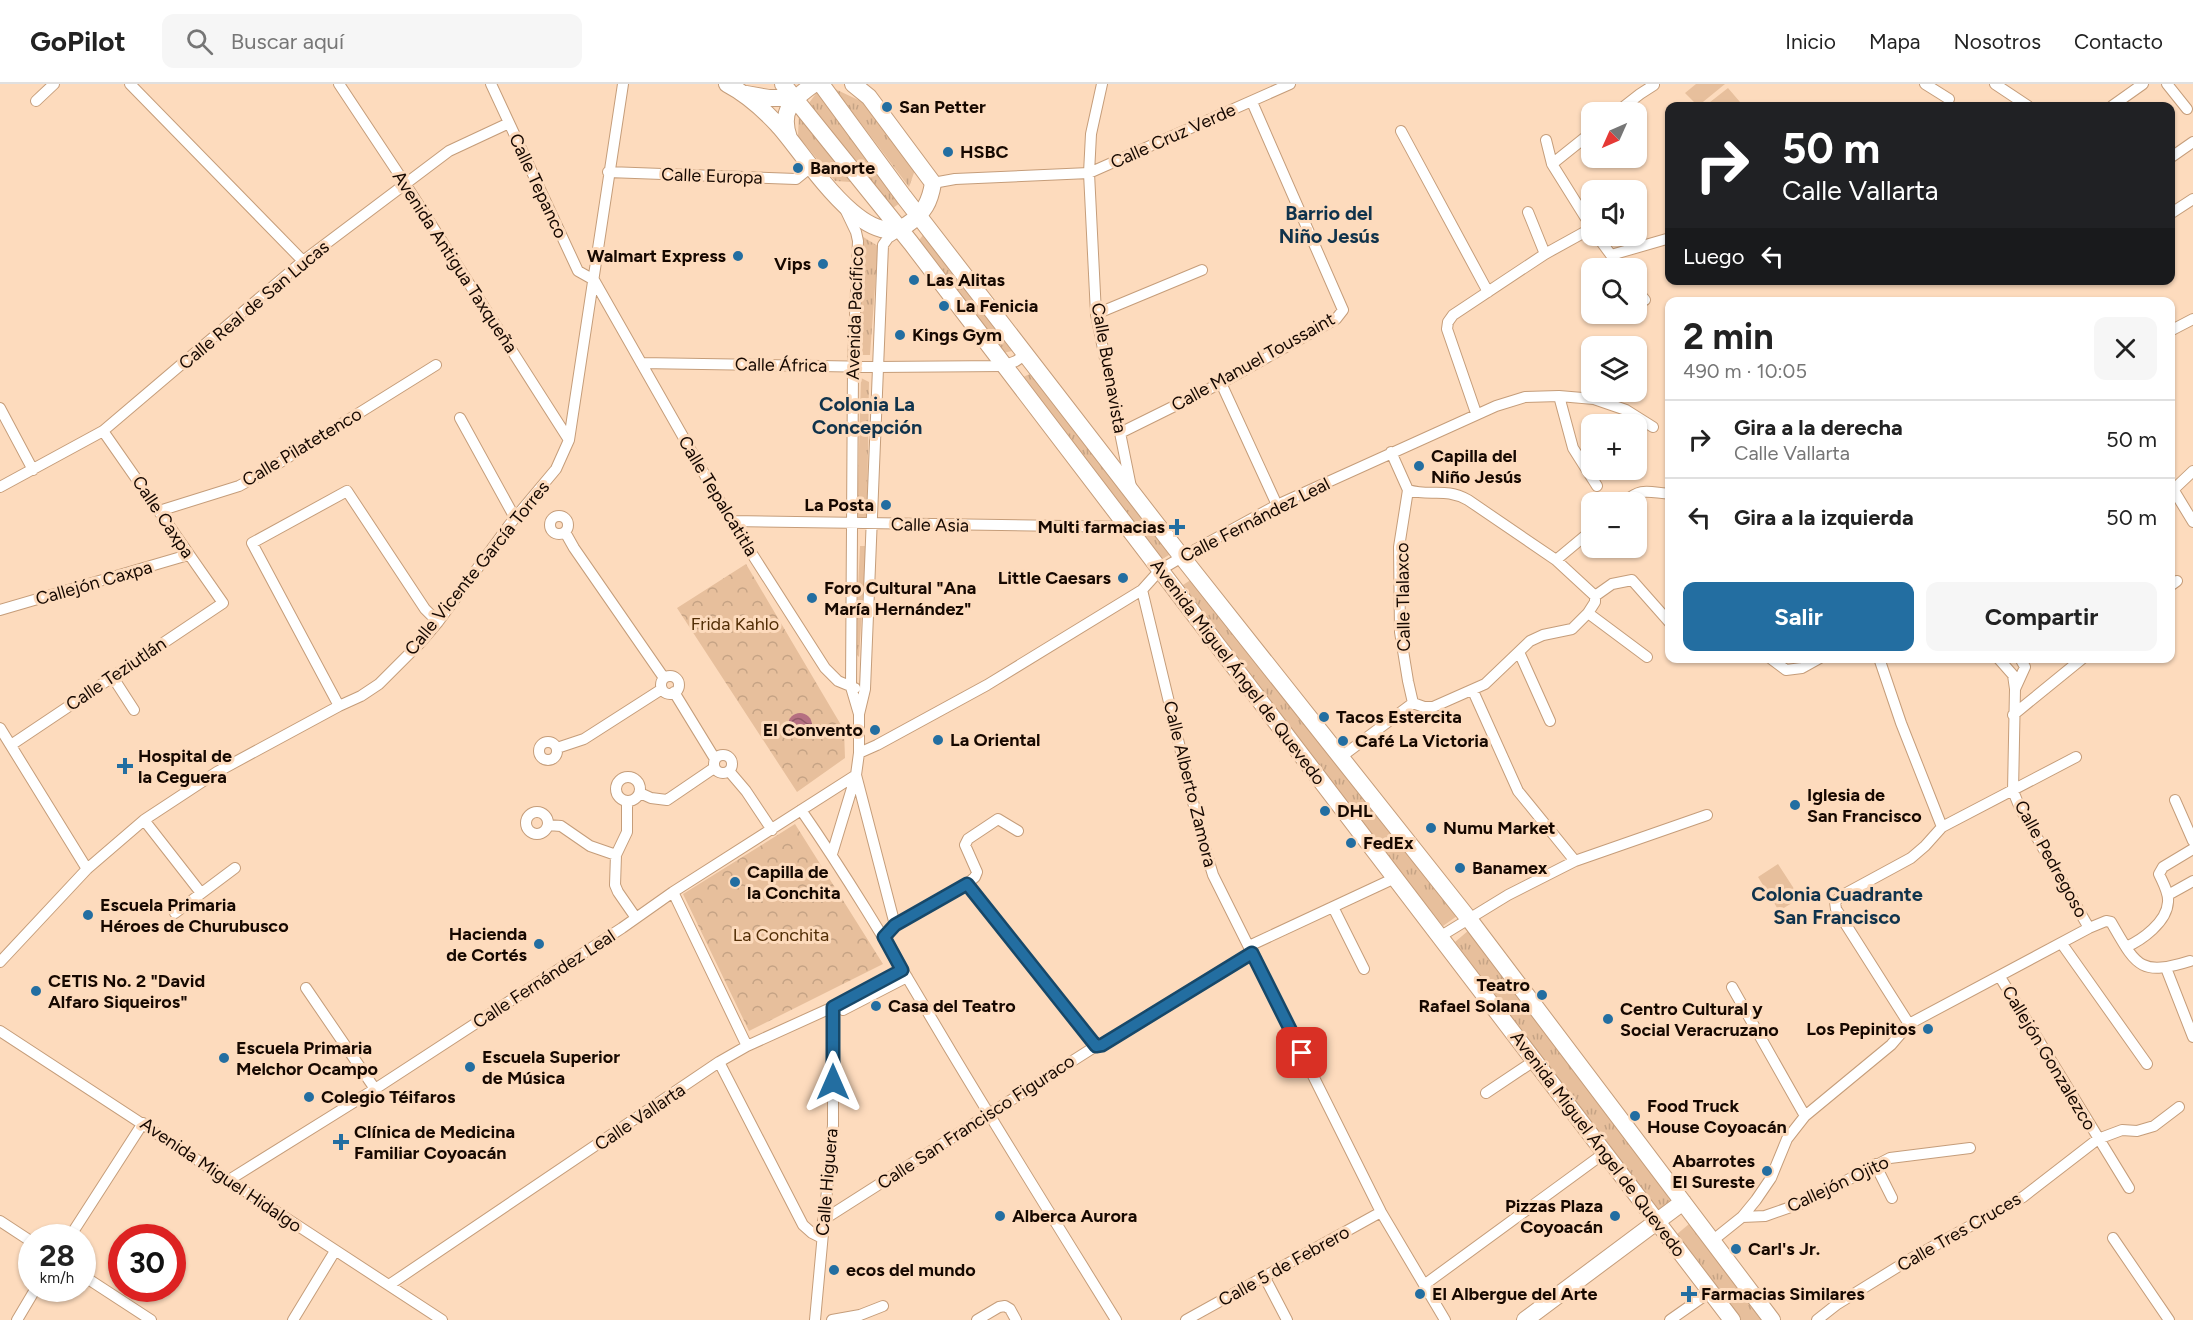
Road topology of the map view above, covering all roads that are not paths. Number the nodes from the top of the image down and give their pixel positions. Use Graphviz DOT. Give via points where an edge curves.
graph roads {
  1 [pos="54,84"];
  2 [pos="130,84"];
  3 [pos="339,84"];
  4 [pos="491,84"];
  5 [pos="623,84"];
  6 [pos="727,84"];
  7 [pos="783,84"];
  8 [pos="814,84"];
  9 [pos="821,84"];
  10 [pos="853,84"];
  11 [pos="1102,84"];
  12 [pos="1290,84"];
  13 [pos="1925,84"];
  14 [pos="1995,84"];
  15 [pos="2143,84"];
  16 [pos="2168,84"];
  17 [pos="1654,85"];
  18 [pos="869,90"];
  19 [pos="746,94"];
  20 [pos="794,99"];
  21 [pos="1949,99"];
  22 [pos="36,101"];
  23 [pos="1252,102"];
  24 [pos="1630,102"];
  25 [pos="2022,102"];
  26 [pos="2120,102"];
  27 [pos="2187,110"];
  28 [pos="509,123"];
  29 [pos="1401,131"];
  30 [pos="790,139"];
  31 [pos="1546,140"];
  32 [pos="1581,141"];
  33 [pos="2193,142"];
  34 [pos="2175,155"];
  35 [pos="1552,164"];
  36 [pos="812,166"];
  37 [pos="608,172"];
  38 [pos="1089,173"];
  39 [pos="933,183"];
  40 [pos="406,185"];
  41 [pos="2193,199"];
  42 [pos="842,203"];
  43 [pos="1581,210"];
  44 [pos="2175,211"];
  45 [pos="1528,212"];
  46 [pos="919,216"];
  47 [pos="900,230"];
  48 [pos="1581,234"];
  49 [pos="1665,239"];
  50 [pos="1604,246"];
  51 [pos="1545,254"];
  52 [pos="1611,255"];
  53 [pos="1613,258"];
  54 [pos="303,261"];
  55 [pos="1202,270"];
  56 [pos="594,280"];
  57 [pos="1488,292"];
  58 [pos="1096,314"];
  59 [pos="2193,320"];
  60 [pos="2175,329"];
  61 [pos="1026,354"];
  62 [pos="641,363"];
  63 [pos="436,365"];
  64 [pos="853,366"];
  65 [pos="1003,366"];
  66 [pos="877,367"];
  67 [pos="1221,383"];
  68 [pos="1559,396"];
  69 [pos="0,408"];
  70 [pos="1476,413"];
  71 [pos="460,418"];
  72 [pos="1653,427"];
  73 [pos="103,431"];
  74 [pos="1120,433"];
  75 [pos="569,440"];
  76 [pos="1390,452"];
  77 [pos="33,470"];
  78 [pos="2193,471"];
  79 [pos="2175,485"];
  80 [pos="1597,486"];
  81 [pos="0,487"];
  82 [pos="1132,490"];
  83 [pos="1408,490"];
  84 [pos="1639,492"];
  85 [pos="2175,492"];
  86 [pos="1665,493"];
  87 [pos="1277,506"];
  88 [pos="159,511"];
  89 [pos="515,518"];
  90 [pos="731,521"];
  91 [pos="2193,522"];
  92 [pos="852,525"];
  93 [pos="873,525"];
  94 [pos="1128,527"];
  95 [pos="565,532"];
  96 [pos="1581,539"];
  97 [pos="188,555"];
  98 [pos="1182,557"];
  99 [pos="1556,561"];
  100 [pos="1160,570"];
  101 [pos="1142,590"];
  102 [pos="1595,596"];
  103 [pos="223,603"];
  104 [pos="0,610"];
  105 [pos="1588,613"];
  106 [pos="1665,617"];
  107 [pos="438,622"];
  108 [pos="1519,651"];
  109 [pos="1647,657"];
  110 [pos="1777,663"];
  111 [pos="1811,663"];
  112 [pos="1881,663"];
  113 [pos="2002,663"];
  114 [pos="2023,663"];
  115 [pos="2077,663"];
  116 [pos="112,676"];
  117 [pos="663,683"];
  118 [pos="851,687"];
  119 [pos="866,689"];
  120 [pos="2015,689"];
  121 [pos="1473,691"];
  122 [pos="674,692"];
  123 [pos="1413,703"];
  124 [pos="339,706"];
  125 [pos="134,710"];
  126 [pos="859,714"];
  127 [pos="2013,716"];
  128 [pos="1550,721"];
  129 [pos="0,728"];
  130 [pos="11,745"];
  131 [pos="557,748"];
  132 [pos="859,753"];
  133 [pos="1341,757"];
  134 [pos="2076,757"];
  135 [pos="715,764"];
  136 [pos="729,771"];
  137 [pos="856,775"];
  138 [pos="2013,791"];
  139 [pos="640,794"];
  140 [pos="2175,800"];
  141 [pos="627,801"];
  142 [pos="801,810"];
  143 [pos="1707,815"];
  144 [pos="144,820"];
  145 [pos="549,825"];
  146 [pos="1942,827"];
  147 [pos="772,830"];
  148 [pos="1018,831"];
  149 [pos="2193,841"];
  150 [pos="2193,849"];
  151 [pos="832,854"];
  152 [pos="616,855"];
  153 [pos="1575,861"];
  154 [pos="235,868"];
  155 [pos="87,869"];
  156 [pos="1395,878"];
  157 [pos="2193,881"];
  158 [pos="967,884"];
  159 [pos="201,892"];
  160 [pos="673,892"];
  161 [pos="2168,895"];
  162 [pos="1334,907"];
  163 [pos="175,914"];
  164 [pos="636,918"];
  165 [pos="1469,919"];
  166 [pos="895,925"];
  167 [pos="2089,928"];
  168 [pos="1441,936"];
  169 [pos="884,937"];
  170 [pos="2062,944"];
  171 [pos="2126,947"];
  172 [pos="1251,950"];
  173 [pos="2190,961"];
  174 [pos="0,962"];
  175 [pos="2166,968"];
  176 [pos="1364,969"];
  177 [pos="904,974"];
  178 [pos="2000,977"];
  179 [pos="1732,987"];
  180 [pos="306,988"];
  181 [pos="833,1013"];
  182 [pos="2190,1018"];
  183 [pos="1909,1024"];
  184 [pos="0,1031"];
  185 [pos="2193,1037"];
  186 [pos="747,1046"];
  187 [pos="1096,1046"];
  188 [pos="719,1062"];
  189 [pos="1534,1062"];
  190 [pos="2147,1064"];
  191 [pos="375,1089"];
  192 [pos="1486,1093"];
  193 [pos="2179,1107"];
  194 [pos="989,1115"];
  195 [pos="1805,1116"];
  196 [pos="143,1123"];
  197 [pos="2098,1139"];
  198 [pos="1971,1148"];
  199 [pos="1603,1154"];
  200 [pos="1875,1164"];
  201 [pos="229,1180"];
  202 [pos="2129,1188"];
  203 [pos="1892,1198"];
  204 [pos="1683,1202"];
  205 [pos="1381,1212"];
  206 [pos="1742,1217"];
  207 [pos="823,1220"];
  208 [pos="0,1221"];
  209 [pos="1656,1221"];
  210 [pos="78,1224"];
  211 [pos="18,1233"];
  212 [pos="822,1238"];
  213 [pos="2113,1238"];
  214 [pos="1712,1241"];
  215 [pos="335,1251"];
  216 [pos="1264,1276"];
  217 [pos="96,1284"];
  218 [pos="389,1285"];
  219 [pos="1424,1285"];
  220 [pos="1710,1292"];
  221 [pos="28,1302"];
  222 [pos="883,1306"];
  223 [pos="17,1320"];
  224 [pos="151,1320"];
  225 [pos="292,1320"];
  226 [pos="442,1320"];
  227 [pos="815,1320"];
  228 [pos="832,1320"];
  229 [pos="977,1320"];
  230 [pos="1016,1320"];
  231 [pos="1116,1320"];
  232 [pos="1186,1320"];
  233 [pos="1287,1320"];
  234 [pos="1445,1320"];
  235 [pos="1525,1320"];
  236 [pos="1670,1320"];
  237 [pos="1732,1320"];
  238 [pos="1772,1320"];
  239 [pos="1817,1320"];
  240 [pos="2169,1320"];
  1 -- 22 [label="street"];
  2 -- 54 [label="street"];
  3 -- 40 [label="street, Avenida Antigua Taxqueña"];
  4 -- 28 [label="street, Calle Tepanco"];
  5 -- 37 [label="street, Calle Vicente García Torres"];
  6 -- 19 [label="main road"];
  7 -- 20 [label="main road, Avenida Miguel Ángel de Quevedo"];
  8 -- 20 [label="main road"];
  9 -- 46 [label="main road, Avenida Miguel Ángel de Quevedo"];
  10 -- 18 [label="main road"];
  11 -- 38 [label="street, Calle Buenavista" via="1091,135"];
  12 -- 23 [label="street, Calle Cruz Verde"];
  13 -- 21 [label="street"];
  14 -- 25 [label="street"];
  15 -- 26 [label="street"];
  16 -- 27 [label="street"];
  17 -- 24 [label="street"];
  18 -- 39 [label="main road"];
  19 -- 20 [label="main road"];
  19 -- 30 [label="main road"];
  20 -- 30 [label="main road" via="786,117"];
  20 -- 47 [label="main road, Avenida Miguel Ángel de Quevedo"];
  23 -- 38 [label="street, Calle Cruz Verde"];
  23 -- 67 [label="street, Calle Manuel Toussaint" via="1343,310 1336,319"];
  28 -- 40 [label="street, Calle Real de San Lucas" via="449,152"];
  28 -- 56 [label="street, Calle Tepanco" via="578,271"];
  29 -- 57 [label="street"];
  30 -- 36 [label="main road"];
  31 -- 35 [label="street"];
  32 -- 35 [label="street"];
  33 -- 34 [label="street"];
  35 -- 43 [label="street"];
  36 -- 37 [label="street, Calle Europa" via="796,179"];
  36 -- 42 [label="main road"];
  37 -- 56 [label="street, Calle Vicente García Torres"];
  38 -- 39 [label="street"];
  38 -- 58 [label="street, Calle Buenavista"];
  39 -- 46 [label="main road" via="927,206"];
  40 -- 54 [label="street, Calle Real de San Lucas"];
  40 -- 75 [label="street, Avenida Antigua Taxqueña"];
  41 -- 44 [label="street"];
  42 -- 47 [label="main road" via="868,224"];
  42 -- 64 [label="street, Avenida Pacífico" via="858,241"];
  45 -- 51 [label="street"];
  46 -- 47 [label="main road, Avenida Pacífico"];
  46 -- 61 [label="main road, Avenida Miguel Ángel de Quevedo"];
  47 -- 65 [label="main road, Avenida Miguel Ángel de Quevedo"];
  47 -- 66 [label="street, Avenida Pacífico" via="883,245"];
  48 -- 51 [label="street"];
  49 -- 52 [label="street"];
  50 -- 52 [label="street"];
  51 -- 57 [label="street"];
  52 -- 53 [label="street"];
  54 -- 73 [label="street, Calle Real de San Lucas"];
  55 -- 58 [label="street"];
  56 -- 62 [label="street, Calle Tepalcatitla"];
  56 -- 75 [label="street, Calle Vicente García Torres"];
  57 -- 70 [label="street" via="1453,315 1447,329"];
  58 -- 74 [label="street, Calle Buenavista"];
  59 -- 60 [label="street"];
  61 -- 65 [label="street, Calle África"];
  61 -- 82 [label="main road, Avenida Miguel Ángel de Quevedo"];
  62 -- 64 [label="street, Calle África"];
  62 -- 90 [label="street, Calle Tepalcatitla"];
  63 -- 88 [label="street, Calle Pilatetenco" via="239,486"];
  64 -- 66 [label="street, Calle África"];
  64 -- 92 [label="street, Avenida Pacífico"];
  65 -- 66 [label="street, Calle África"];
  65 -- 94 [label="main road, Avenida Miguel Ángel de Quevedo"];
  66 -- 93 [label="street, Avenida Pacífico"];
  67 -- 74 [label="street, Calle Manuel Toussaint"];
  67 -- 87 [label="street"];
  68 -- 70 [label="street, Calle Fernández Leal" via="1525,397"];
  68 -- 72 [label="street, Calle Fernández Leal" via="1594,399 1626,410"];
  68 -- 80 [label="street" via="1573,448"];
  69 -- 77 [label="street"];
  70 -- 76 [label="street, Calle Fernández Leal"];
  71 -- 89 [label="street"];
  73 -- 77 [label="street, Calle Real de San Lucas"];
  73 -- 88 [label="street, Calle Caxpa"];
  74 -- 82 [label="street, Calle Buenavista"];
  75 -- 89 [label="street, Calle Vicente García Torres" via="556,469"];
  76 -- 83 [label="street"];
  76 -- 87 [label="street, Calle Fernández Leal"];
  77 -- 81 [label="street, Calle Real de San Lucas"];
  78 -- 79 [label="street"];
  82 -- 98 [label="main road, Avenida Miguel Ángel de Quevedo"];
  83 -- 99 [label="street" via="1455,494"];
  83 -- 123 [label="street, Calle Tlalaxco" via="1399,547 1400,632"];
  84 -- 86 [label="street"];
  85 -- 91 [label="street"];
  87 -- 98 [label="street, Calle Fernández Leal"];
  88 -- 97 [label="street, Calle Caxpa"];
  89 -- 107 [label="street, Calle Vicente García Torres"];
  90 -- 92 [label="street, Calle Asia"];
  90 -- 118 [label="street, Calle Tepalcatitla" via="825,668"];
  92 -- 93 [label="street, Calle Asia"];
  92 -- 118 [label="street, Avenida Pacífico"];
  93 -- 94 [label="street, Calle Asia"];
  93 -- 119 [label="street, Avenida Pacífico"];
  94 -- 100 [label="main road, Avenida Miguel Ángel de Quevedo"];
  95 -- 117 [label="street"];
  96 -- 99 [label="street"];
  97 -- 103 [label="street, Calle Caxpa"];
  97 -- 104 [label="street, Callejón Caxpa"];
  98 -- 100 [label="street, Calle Fernández Leal"];
  98 -- 133 [label="main road, Avenida Miguel Ángel de Quevedo"];
  99 -- 102 [label="street"];
  100 -- 101 [label="street, Calle Fernández Leal"];
  100 -- 156 [label="main road, Avenida Miguel Ángel de Quevedo"];
  101 -- 132 [label="street, Calle Fernández Leal" via="987,685"];
  101 -- 172 [label="street, Calle Alberto Zamora" via="1213,875"];
  102 -- 105 [label="street"];
  102 -- 106 [label="street" via="1612,584 1632,580"];
  103 -- 116 [label="street, Calle Teziutlán"];
  105 -- 108 [label="street" via="1572,630 1543,635"];
  105 -- 109 [label="street"];
  107 -- 124 [label="street, Calle Vicente García Torres" via="379,684"];
  107 -- 124 [label="street" via="425,609 347,491 252,543"];
  108 -- 121 [label="street"];
  108 -- 128 [label="street"];
  110 -- 111 [label="street" via="1786,670"];
  112 -- 146 [label="street"];
  113 -- 120 [label="street" via="2013,675"];
  114 -- 120 [label="street" via="2025,667"];
  115 -- 127 [label="street"];
  116 -- 125 [label="street"];
  116 -- 130 [label="street, Calle Teziutlán"];
  117 -- 122 [label="street" via="669,694"];
  117 -- 122 [label="street" via="672,676 677,680"];
  117 -- 131 [label="street" via="584,739"];
  118 -- 119 [label="street, Calle Tepalcatitla"];
  118 -- 126 [label="street, Avenida Pacífico"];
  119 -- 126 [label="street, Avenida Pacífico"];
  120 -- 127 [label="street"];
  121 -- 123 [label="street" via="1434,707"];
  121 -- 153 [label="street" via="1518,791"];
  122 -- 135 [label="street"];
  123 -- 133 [label="street"];
  124 -- 144 [label="street, Calle Vicente García Torres" via="217,772"];
  126 -- 132 [label="street, Avenida Pacífico"];
  127 -- 138 [label="street"];
  129 -- 130 [label="street"];
  130 -- 155 [label="street"];
  132 -- 137 [label="street, Avenida Pacífico"];
  133 -- 165 [label="main road, Avenida Miguel Ángel de Quevedo"];
  134 -- 138 [label="street"];
  135 -- 136 [label="street" via="721,774"];
  135 -- 136 [label="street" via="720,755 729,758"];
  135 -- 139 [label="street" via="667,800"];
  136 -- 147 [label="street"];
  137 -- 142 [label="street, Calle Fernández Leal"];
  137 -- 151 [label="street, Avenida Pacífico"];
  137 -- 166 [label="street"];
  138 -- 146 [label="street"];
  138 -- 167 [label="street, Calle Pedregoso"];
  139 -- 141 [label="street"];
  139 -- 141 [label="street" via="635,779 623,778 616,791"];
  140 -- 149 [label="street"];
  141 -- 152 [label="street" via="627,832"];
  142 -- 147 [label="street, Calle Fernández Leal"];
  142 -- 151 [label="street"];
  143 -- 153 [label="street"];
  144 -- 155 [label="street, Calle Vicente García Torres"];
  144 -- 159 [label="street"];
  145 -- 152 [label="street" via="561,826 590,846"];
  146 -- 183 [label="street" via="1911,858 1835,902"];
  147 -- 160 [label="street, Calle Fernández Leal"];
  148 -- 158 [label="street" via="998,819 968,839 965,845 977,872"];
  150 -- 161 [label="street" via="2163,867 2159,874"];
  151 -- 169 [label="street"];
  152 -- 164 [label="street" via="615,885"];
  153 -- 165 [label="street"];
  154 -- 159 [label="street"];
  155 -- 174 [label="street, Calle Vicente García Torres"];
  156 -- 162 [label="street, Calle San Francisco Figuraco"];
  156 -- 168 [label="main road, Avenida Miguel Ángel de Quevedo"];
  157 -- 161 [label="street"];
  158 -- 166 [label="street"];
  158 -- 187 [label="street"];
  159 -- 163 [label="street"];
  160 -- 164 [label="street, Calle Fernández Leal"];
  160 -- 186 [label="street"];
  161 -- 171 [label="street" via="2165,914 2144,936"];
  162 -- 172 [label="street, Calle San Francisco Figuraco"];
  162 -- 176 [label="street"];
  164 -- 191 [label="street, Calle Fernández Leal"];
  165 -- 168 [label="street"];
  165 -- 204 [label="main road, Avenida Miguel Ángel de Quevedo"];
  166 -- 169 [label="street"];
  167 -- 170 [label="street"];
  167 -- 171 [label="street" via="2109,921"];
  168 -- 189 [label="main road, Avenida Miguel Ángel de Quevedo"];
  169 -- 177 [label="street"];
  170 -- 178 [label="street"];
  170 -- 190 [label="street"];
  171 -- 175 [label="street" via="2141,965"];
  172 -- 187 [label="street, Calle San Francisco Figuraco"];
  172 -- 205 [label="street, Calle Alberto Zamora"];
  173 -- 175 [label="street"];
  175 -- 182 [label="street"];
  177 -- 181 [label="street, Calle Vallarta"];
  177 -- 194 [label="street"];
  178 -- 183 [label="street"];
  178 -- 197 [label="street, Callejón Gonzalezco"];
  179 -- 195 [label="street"];
  180 -- 191 [label="street"];
  181 -- 186 [label="street, Calle Vallarta"];
  181 -- 207 [label="street, Calle Higuera" via="833,1125"];
  182 -- 185 [label="street"];
  183 -- 195 [label="street" via="1891,1045"];
  184 -- 196 [label="street, Avenida Miguel Hidalgo"];
  186 -- 188 [label="street, Calle Vallarta"];
  187 -- 194 [label="street, Calle San Francisco Figuraco"];
  188 -- 212 [label="street" via="803,1225"];
  188 -- 218 [label="street, Calle Vallarta"];
  189 -- 192 [label="street"];
  189 -- 199 [label="main road, Avenida Miguel Ángel de Quevedo"];
  191 -- 201 [label="street, Calle Fernández Leal"];
  193 -- 197 [label="street" via="2154,1126 2122,1130"];
  194 -- 207 [label="street, Calle San Francisco Figuraco"];
  194 -- 231 [label="street"];
  195 -- 206 [label="street" via="1787,1139 1771,1178"];
  196 -- 201 [label="street, Avenida Miguel Hidalgo"];
  196 -- 210 [label="street"];
  197 -- 202 [label="street, Callejón Gonzalezco"];
  197 -- 239 [label="street, Calle Tres Cruces" via="2022,1197 1912,1258"];
  198 -- 200 [label="street, Callejón Ojito" via="1890,1158"];
  199 -- 209 [label="main road, Avenida Miguel Ángel de Quevedo"];
  199 -- 219 [label="street"];
  200 -- 203 [label="street"];
  200 -- 206 [label="street, Callejón Ojito" via="1805,1203 1765,1216"];
  201 -- 215 [label="street, Avenida Miguel Hidalgo"];
  204 -- 209 [label="main road"];
  204 -- 214 [label="main road, Avenida Miguel Ángel de Quevedo"];
  205 -- 216 [label="street, Calle 5 de Febrero"];
  205 -- 219 [label="street, Calle Alberto Zamora"];
  206 -- 214 [label="street"];
  207 -- 212 [label="street, Calle Higuera"];
  208 -- 211 [label="street"];
  209 -- 220 [label="main road, Avenida Miguel Ángel de Quevedo"];
  209 -- 235 [label="main road"];
  212 -- 227 [label="street, Calle Higuera"];
  213 -- 240 [label="street"];
  214 -- 238 [label="main road, Avenida Miguel Ángel de Quevedo"];
  215 -- 218 [label="street, Avenida Miguel Hidalgo"];
  215 -- 225 [label="street"];
  216 -- 232 [label="street, Calle 5 de Febrero"];
  216 -- 233 [label="street"];
  217 -- 224 [label="street"];
  218 -- 226 [label="street, Avenida Miguel Hidalgo"];
  219 -- 234 [label="street, Calle Alberto Zamora"];
  220 -- 236 [label="street"];
  220 -- 237 [label="main road, Avenida Miguel Ángel de Quevedo"];
  221 -- 223 [label="street"];
  222 -- 228 [label="street"];
  229 -- 230 [label="street" via="1005,1306"];
}
